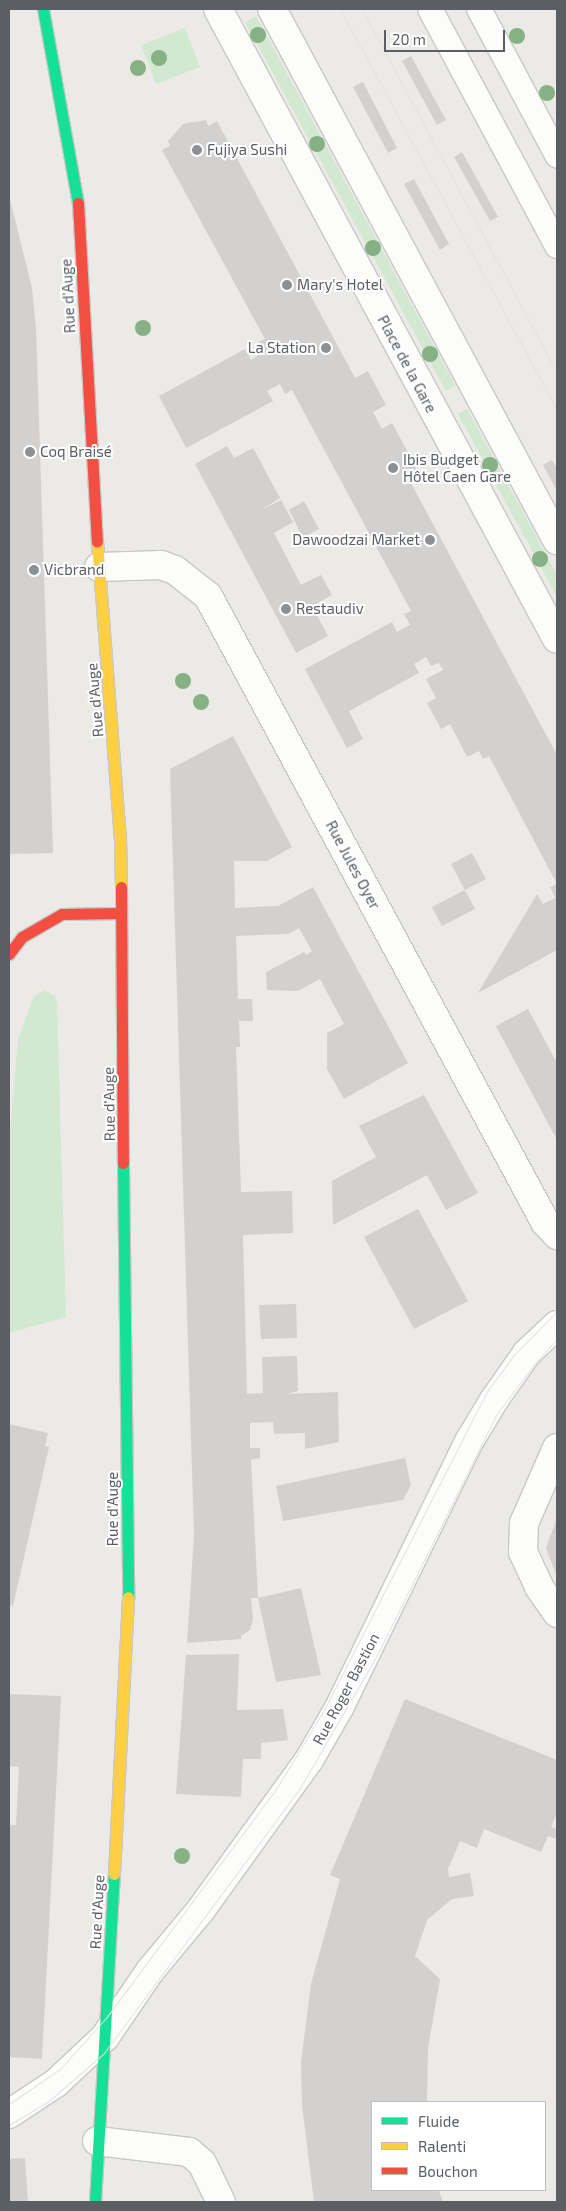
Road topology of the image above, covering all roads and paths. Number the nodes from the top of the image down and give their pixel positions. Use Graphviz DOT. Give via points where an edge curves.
graph roads {
  1 [pos="43,9"];
  2 [pos="218,9"];
  3 [pos="272,9"];
  4 [pos="430,9"];
  5 [pos="479,9"];
  6 [pos="557,155"];
  7 [pos="557,246"];
  8 [pos="557,540"];
  9 [pos="100,567"];
  10 [pos="557,639"];
  11 [pos="121,913"];
  12 [pos="9,954"];
  13 [pos="557,1235"];
  14 [pos="557,1325"];
  15 [pos="557,1448"];
  16 [pos="557,1613"];
  17 [pos="105,2037"];
  18 [pos="9,2114"];
  19 [pos="97,2141"];
  20 [pos="95,2202"];
  21 [pos="221,2202"];
  1 -- 9 [label="main road, Rue d'Auge" via="78,200"];
  2 -- 10 [label="street, Place de la Gare"];
  3 -- 8 [label="street"];
  4 -- 7 [label="lane"];
  5 -- 6 [label="lane"];
  9 -- 11 [label="main road, Rue d'Auge" via="120,838"];
  9 -- 13 [label="street, Rue Jules Oyer" via="161,565 175,570 208,596 545,1222"];
  11 -- 12 [label="main road" via="62,914 22,937"];
  11 -- 17 [label="main road, Rue d'Auge" via="128,1620"];
  14 -- 17 [label="street, Rue Roger Bastion" via="527,1353 475,1432 340,1706 309,1760 200,1911 150,1971"];
  15 -- 16 [label="street" via="524,1523 523,1552 539,1587"];
  17 -- 18 [label="street, Rue Roger Bastion" via="56,2084"];
  17 -- 19 [label="main road, Rue d'Auge"];
  19 -- 20 [label="main road, Rue d'Auge"];
  19 -- 21 [label="street" via="189,2152 202,2163"];
}
